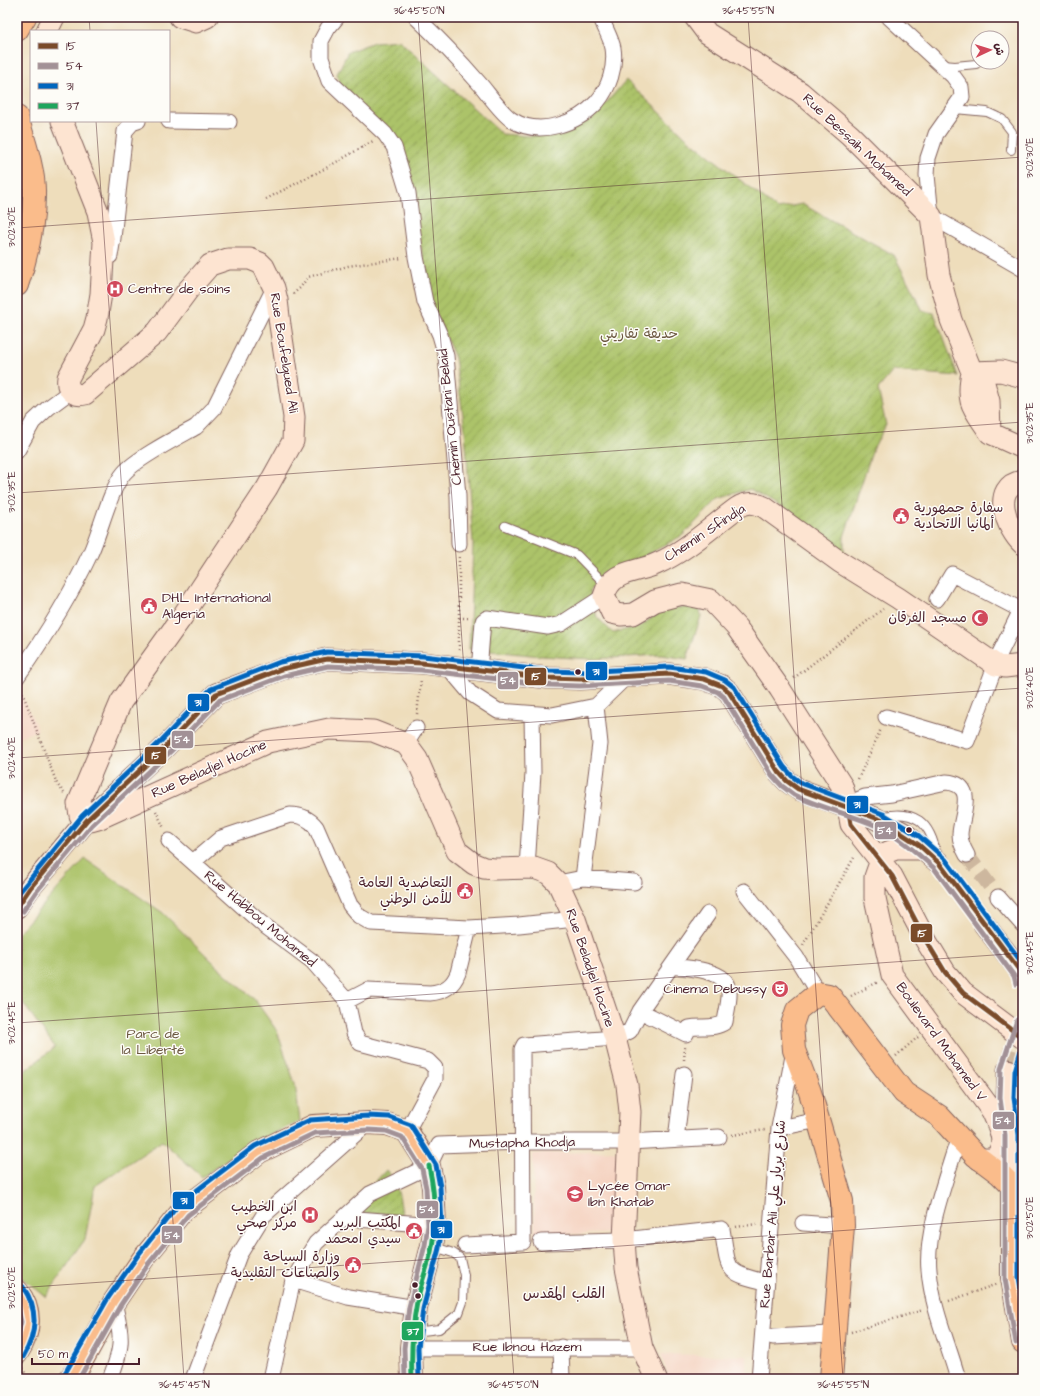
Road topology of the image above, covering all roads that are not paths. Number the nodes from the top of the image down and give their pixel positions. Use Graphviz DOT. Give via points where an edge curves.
graph roads {
  1 [pos="25,17"];
  2 [pos="54,17"];
  3 [pos="180,17"];
  4 [pos="207,17"];
  5 [pos="336,17"];
  6 [pos="416,17"];
  7 [pos="601,17"];
  8 [pos="695,17"];
  9 [pos="889,17"];
  10 [pos="17,30"];
  11 [pos="48,30"];
  12 [pos="940,65"];
  13 [pos="970,65"];
  14 [pos="955,109"];
  15 [pos="17,117"];
  16 [pos="170,121"];
  17 [pos="62,122"];
  18 [pos="135,122"];
  19 [pos="229,122"];
  20 [pos="1011,150"];
  21 [pos="931,216"];
  22 [pos="1023,269"];
  23 [pos="17,285"];
  24 [pos="274,288"];
  25 [pos="102,294"];
  26 [pos="972,372"];
  27 [pos="1023,377"];
  28 [pos="71,391"];
  29 [pos="1023,448"];
  30 [pos="17,451"];
  31 [pos="1023,481"];
  32 [pos="505,526"];
  33 [pos="459,544"];
  34 [pos="1023,544"];
  35 [pos="605,591"];
  36 [pos="937,599"];
  37 [pos="996,665"];
  38 [pos="1023,665"];
  39 [pos="453,668"];
  40 [pos="480,671"];
  41 [pos="627,676"];
  42 [pos="18,680"];
  43 [pos="596,706"];
  44 [pos="532,714"];
  45 [pos="886,717"];
  46 [pos="852,804"];
  47 [pos="83,812"];
  48 [pos="876,818"];
  49 [pos="169,841"];
  50 [pos="924,849"];
  51 [pos="967,855"];
  52 [pos="881,860"];
  53 [pos="193,862"];
  54 [pos="939,864"];
  55 [pos="527,868"];
  56 [pos="583,878"];
  57 [pos="634,882"];
  58 [pos="558,883"];
  59 [pos="744,891"];
  60 [pos="998,897"];
  61 [pos="17,907"];
  62 [pos="708,914"];
  63 [pos="575,919"];
  64 [pos="984,924"];
  65 [pos="1023,925"];
  66 [pos="469,928"];
  67 [pos="673,966"];
  68 [pos="1022,977"];
  69 [pos="818,993"];
  70 [pos="347,1001"];
  71 [pos="640,1011"];
  72 [pos="615,1038"];
  73 [pos="1023,1038"];
  74 [pos="794,1050"];
  75 [pos="1008,1070"];
  76 [pos="684,1074"];
  77 [pos="819,1120"];
  78 [pos="368,1123"];
  79 [pos="779,1128"];
  80 [pos="407,1131"];
  81 [pos="958,1136"];
  82 [pos="719,1137"];
  83 [pos="676,1139"];
  84 [pos="523,1142"];
  85 [pos="629,1142"];
  86 [pos="979,1159"];
  87 [pos="429,1166"];
  88 [pos="1018,1190"];
  89 [pos="344,1218"];
  90 [pos="802,1223"];
  91 [pos="435,1225"];
  92 [pos="843,1226"];
  93 [pos="624,1240"];
  94 [pos="541,1242"];
  95 [pos="465,1245"];
  96 [pos="432,1246"];
  97 [pos="293,1280"];
  98 [pos="766,1282"];
  99 [pos="17,1291"];
  100 [pos="114,1302"];
  101 [pos="416,1308"];
  102 [pos="773,1337"];
  103 [pos="835,1337"];
  104 [pos="412,1340"];
  105 [pos="1023,1342"];
  106 [pos="561,1347"];
  107 [pos="642,1348"];
  108 [pos="17,1353"];
  109 [pos="70,1379"];
  110 [pos="110,1379"];
  111 [pos="193,1379"];
  112 [pos="271,1379"];
  113 [pos="412,1379"];
  114 [pos="562,1379"];
  115 [pos="656,1379"];
  116 [pos="759,1379"];
  117 [pos="831,1379"];
  118 [pos="958,1379"];
  1 -- 10 [label="main road"];
  2 -- 11 [label="street"];
  3 -- 4 [label="street" via="196,22"];
  5 -- 33 [label="street, Chemin Oustani Belaid" via="322,41 321,58 329,81 385,134 394,147 408,193 425,302 440,335 446,356 458,496"];
  6 -- 7 [label="street" via="461,62 511,119 525,126 540,128 572,122 590,110 605,93 611,77 613,48"];
  8 -- 21 [label="street, Rue Bessaih Mohamed" via="707,33 800,92 850,135"];
  9 -- 12 [label="street"];
  12 -- 13 [label="lane"];
  12 -- 14 [label="street" via="961,87 962,97"];
  14 -- 20 [label="lane" via="987,112 1002,119 1012,132"];
  14 -- 21 [label="street" via="936,134 928,158"];
  15 -- 23 [label="main road" via="27,151 34,194 26,258"];
  16 -- 19 [label="street"];
  17 -- 25 [label="street" via="102,226"];
  18 -- 25 [label="street" via="125,131 114,238"];
  21 -- 22 [label="street, Rue Bessaih Mohamed"];
  21 -- 26 [label="street" via="939,275 951,320"];
  24 -- 28 [label="street, Rue Boufelgued Ali" via="264,267 254,260 228,259 210,265 157,332 85,394"];
  24 -- 42 [label="street" via="214,408 196,427 134,464 124,473 117,484 91,552 73,590"];
  24 -- 47 [label="street, Rue Boufelgued Ali" via="294,417 293,441 267,488 187,611 121,702"];
  25 -- 28 [label="street" via="94,328 68,378"];
  26 -- 27 [label="street" via="1001,371"];
  26 -- 29 [label="street" via="984,383 989,401 990,433"];
  28 -- 30 [label="street" via="33,422"];
  31 -- 34 [label="street" via="1015,483 1008,490 1004,503 1010,528"];
  32 -- 35 [label="lane" via="577,554"];
  35 -- 37 [label="street, Chemin Sfindja" via="619,575 674,555 737,508 750,503 764,507 840,562"];
  35 -- 40 [label="street" via="561,624 548,627 487,618 483,621"];
  35 -- 46 [label="street" via="612,613 620,615 633,614 655,601 682,594 711,600 737,628 780,689"];
  36 -- 37 [label="street" via="952,574 1021,610"];
  37 -- 38 [label="street"];
  37 -- 45 [label="street" via="967,741"];
  39 -- 40 [label="street"];
  39 -- 44 [label="street" via="470,693 498,711"];
  39 -- 47 [label="street" via="422,663 327,659 282,670 216,694 166,746"];
  40 -- 41 [label="street" via="548,678"];
  41 -- 43 [label="street"];
  41 -- 46 [label="street" via="669,674 704,679 722,686 787,781 810,794"];
  43 -- 44 [label="street" via="552,715"];
  43 -- 56 [label="street" via="600,744"];
  44 -- 55 [label="street" via="533,773"];
  46 -- 48 [label="street"];
  46 -- 51 [label="street" via="866,797 946,782 954,784 962,789 966,801 960,832"];
  46 -- 52 [label="street" via="851,824"];
  47 -- 55 [label="street, Rue Beladjel Hocine" via="98,819 268,742 329,729 373,731 411,736 417,759 457,851 484,868"];
  47 -- 61 [label="street"];
  48 -- 50 [label="street" via="905,834"];
  48 -- 54 [label="lane" via="895,812 915,817 930,830"];
  49 -- 53 [label="street, Rue Habbou Mohamed"];
  50 -- 52 [label="street" via="892,850"];
  50 -- 54 [label="street"];
  52 -- 73 [label="street" via="945,972 963,992"];
  52 -- 86 [label="street, Boulevard Mohamed V" via="874,888 892,975 992,1111 1001,1134 999,1154 994,1159"];
  53 -- 66 [label="street" via="221,838 290,815 302,816 313,822 316,827 350,905 364,920 378,924"];
  53 -- 70 [label="street, Rue Habbou Mohamed" via="261,922 312,962"];
  55 -- 58 [label="street, Rue Beladjel Hocine" via="542,870 554,877"];
  56 -- 57 [label="street"];
  56 -- 58 [label="street"];
  58 -- 63 [label="street, Rue Beladjel Hocine"];
  59 -- 69 [label="street" via="796,957"];
  60 -- 65 [label="street"];
  62 -- 67 [label="street"];
  63 -- 66 [label="street"];
  63 -- 72 [label="street, Rue Beladjel Hocine"];
  64 -- 68 [label="street"];
  66 -- 70 [label="street" via="458,973 447,988 430,993 368,990"];
  67 -- 71 [label="street"];
  67 -- 71 [label="street" via="718,974 724,978 729,992 725,1022 718,1027 688,1028 686,1034"];
  69 -- 74 [label="main road" via="794,1015"];
  69 -- 81 [label="main road" via="829,995 904,1093 939,1116"];
  70 -- 80 [label="street" via="354,1033 360,1043 428,1062 435,1068 435,1079"];
  71 -- 72 [label="street" via="630,1031"];
  72 -- 84 [label="street" via="524,1045"];
  72 -- 85 [label="street, Rue Beladjel Hocine" via="627,1084 630,1112"];
  74 -- 77 [label="main road"];
  74 -- 79 [label="street, Rue Barbar Ali شارع بربار علي"];
  75 -- 88 [label="street, Boulevard Mohamed V" via="1007,1098"];
  76 -- 83 [label="street"];
  77 -- 79 [label="street"];
  77 -- 92 [label="main road" via="842,1201"];
  78 -- 80 [label="main road" via="387,1124"];
  78 -- 100 [label="main road" via="313,1126 258,1152 183,1210 143,1259"];
  78 -- 111 [label="street" via="263,1216 239,1255"];
  79 -- 98 [label="street, Rue Barbar Ali شارع بربار علي"];
  80 -- 87 [label="main road"];
  81 -- 86 [label="main road"];
  81 -- 118 [label="street" via="930,1234 928,1269 934,1306"];
  82 -- 83 [label="street, Mustapha Khodja"];
  83 -- 85 [label="street, Mustapha Khodja"];
  84 -- 85 [label="street, Mustapha Khodja"];
  84 -- 87 [label="street, Mustapha Khodja" via="439,1145"];
  84 -- 95 [label="street" via="523,1242"];
  85 -- 93 [label="street, Rue Beladjel Hocine"];
  86 -- 88 [label="main road"];
  87 -- 89 [label="street" via="370,1194"];
  87 -- 91 [label="main road" via="434,1187"];
  88 -- 105 [label="main road, Boulevard Mohamed V" via="1012,1278"];
  89 -- 91 [label="street"];
  89 -- 97 [label="street" via="316,1243"];
  90 -- 92 [label="street"];
  91 -- 96 [label="main road"];
  92 -- 103 [label="main road"];
  93 -- 94 [label="street"];
  93 -- 98 [label="street" via="722,1229 727,1261 731,1269 737,1275"];
  93 -- 107 [label="street, Rue Beladjel Hocine" via="626,1268"];
  96 -- 101 [label="main road"];
  96 -- 104 [label="lane" via="460,1258 464,1275 463,1302 459,1313 439,1328"];
  97 -- 101 [label="street" via="348,1297"];
  97 -- 112 [label="street"];
  98 -- 116 [label="street, Rue Barbar Ali شارع بربار علي"];
  99 -- 108 [label="main road" via="24,1303 28,1321 24,1340"];
  100 -- 109 [label="main road"];
  100 -- 110 [label="street" via="121,1341 120,1354"];
  101 -- 104 [label="main road"];
  102 -- 103 [label="street" via="830,1334"];
  103 -- 117 [label="main road"];
  104 -- 106 [label="street, Rue Ibnou Hazem"];
  104 -- 113 [label="main road"];
  106 -- 107 [label="street, Rue Ibnou Hazem"];
  106 -- 114 [label="street"];
  107 -- 115 [label="street, Rue Beladjel Hocine"];
}
